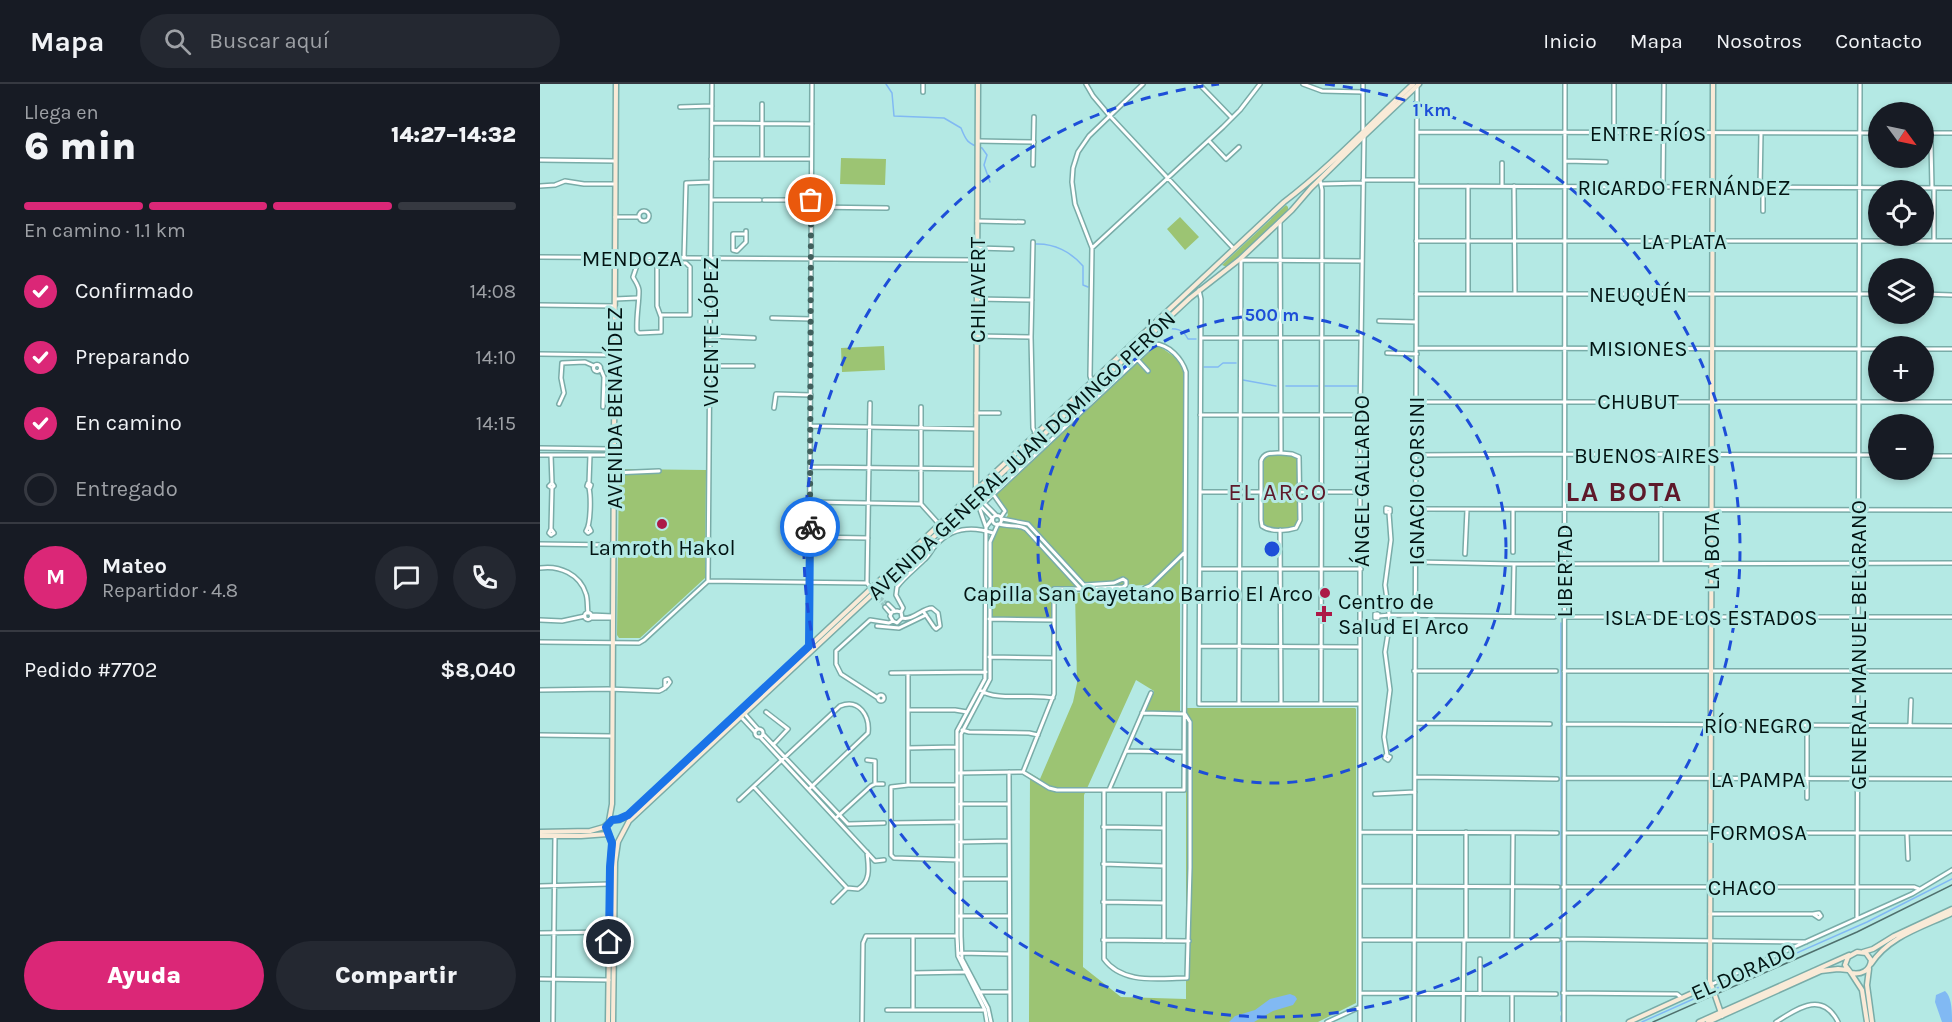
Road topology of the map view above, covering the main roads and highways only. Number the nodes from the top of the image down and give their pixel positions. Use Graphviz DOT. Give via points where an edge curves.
graph roads {
  1 [pos="616,84"];
  2 [pos="978,84"];
  3 [pos="1416,84"];
  4 [pos="1713,84"];
  5 [pos="1284,202"];
  6 [pos="1292,210"];
  7 [pos="1221,262"];
  8 [pos="1228,270"];
  9 [pos="977,496"];
  10 [pos="873,590"];
  11 [pos="810,648"];
  12 [pos="612,804"];
  13 [pos="617,819"];
  14 [pos="608,823"];
  15 [pos="625,828"];
  16 [pos="540,834"];
  17 [pos="609,835"];
  18 [pos="621,836"];
  19 [pos="1952,911"];
  20 [pos="1863,952"];
  21 [pos="1850,955"];
  22 [pos="1870,965"];
  23 [pos="1849,971"];
  24 [pos="1710,985"];
  25 [pos="1722,1014"];
  26 [pos="610,1022"];
  27 [pos="1629,1022"];
  28 [pos="1699,1022"];
  29 [pos="1708,1022"];
  30 [pos="1867,1022"];
  31 [pos="1872,1022"];
  1 -- 12 [label="main road, AVENIDA BENAVÍDEZ"];
  2 -- 9 [label="main road, CHILAVERT"];
  3 -- 5 [label="main road, AVENIDA GENERAL JUAN DOMINGO PERÓN"];
  3 -- 6 [label="main road, AVENIDA GENERAL JUAN DOMINGO PERÓN"];
  4 -- 24 [label="main road, LA BOTA"];
  5 -- 6 [label="main road" via="1291,204"];
  5 -- 7 [label="main road, AVENIDA GENERAL JUAN DOMINGO PERÓN"];
  6 -- 8 [label="main road, AVENIDA GENERAL JUAN DOMINGO PERÓN"];
  7 -- 8 [label="main road" via="1221,267"];
  7 -- 9 [label="main road, AVENIDA GENERAL JUAN DOMINGO PERÓN" via="1035,435"];
  8 -- 9 [label="main road, AVENIDA GENERAL JUAN DOMINGO PERÓN" via="1199,290"];
  9 -- 10 [label="main road, AVENIDA GENERAL JUAN DOMINGO PERÓN"];
  9 -- 10 [label="main road, AVENIDA GENERAL JUAN DOMINGO PERÓN" via="940,525"];
  10 -- 11 [label="main road, AVENIDA GENERAL JUAN DOMINGO PERÓN"];
  11 -- 13 [label="main road, AVENIDA GENERAL JUAN DOMINGO PERÓN" via="628,815"];
  11 -- 15 [label="main road, AVENIDA GENERAL JUAN DOMINGO PERÓN"];
  12 -- 13 [label="main road, AVENIDA BENAVÍDEZ"];
  12 -- 14 [label="main road, AVENIDA BENAVÍDEZ"];
  13 -- 14 [label="main road"];
  13 -- 15 [label="main road"];
  14 -- 16 [label="main road" via="598,830"];
  14 -- 17 [label="main road"];
  15 -- 18 [label="main road"];
  16 -- 17 [label="main road"];
  17 -- 18 [label="main road"];
  17 -- 26 [label="main road"];
  18 -- 26 [label="main road" via="614,871"];
  19 -- 20 [label="main road"];
  19 -- 22 [label="main road" via="1890,942"];
  20 -- 21 [label="main road"];
  20 -- 22 [label="main road" via="1870,957"];
  21 -- 23 [label="main road" via="1845,964"];
  21 -- 25 [label="main road"];
  22 -- 23 [label="main road" via="1863,973"];
  22 -- 31 [label="main road" via="1867,985"];
  23 -- 25 [label="main road" via="1821,971"];
  23 -- 30 [label="main road" via="1862,990"];
  24 -- 25 [label="main road, LA BOTA"];
  24 -- 27 [label="main road, EL DORADO"];
  25 -- 28 [label="main road"];
  25 -- 29 [label="main road"];
}
